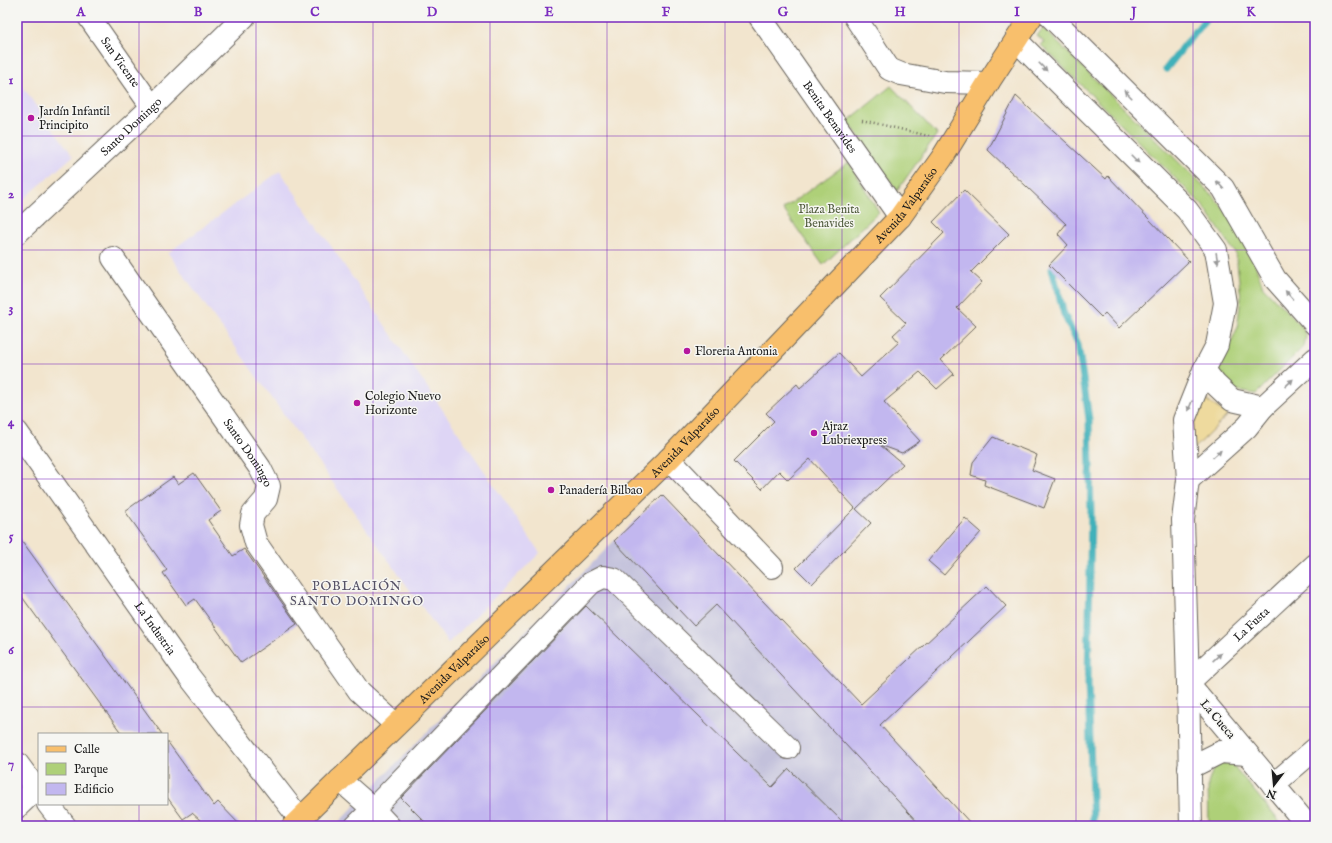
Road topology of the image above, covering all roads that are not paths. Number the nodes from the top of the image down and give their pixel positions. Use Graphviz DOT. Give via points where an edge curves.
graph roads {
  1 [pos="89,17"];
  2 [pos="244,17"];
  3 [pos="760,17"];
  4 [pos="855,17"];
  5 [pos="1031,17"];
  6 [pos="1051,17"];
  7 [pos="1016,40"];
  8 [pos="988,83"];
  9 [pos="152,107"];
  10 [pos="900,217"];
  11 [pos="17,234"];
  12 [pos="113,258"];
  13 [pos="1315,324"];
  14 [pos="1315,359"];
  15 [pos="1204,370"];
  16 [pos="1263,407"];
  17 [pos="17,432"];
  18 [pos="668,459"];
  19 [pos="1188,480"];
  20 [pos="1315,565"];
  21 [pos="772,567"];
  22 [pos="1188,683"];
  23 [pos="396,725"];
  24 [pos="788,748"];
  25 [pos="1315,749"];
  26 [pos="1247,754"];
  27 [pos="17,762"];
  28 [pos="1189,768"];
  29 [pos="340,780"];
  30 [pos="1273,786"];
  31 [pos="38,791"];
  32 [pos="38,796"];
  33 [pos="49,805"];
  34 [pos="17,807"];
  35 [pos="373,809"];
  36 [pos="296,822"];
  37 [pos="65,826"];
  38 [pos="356,826"];
  39 [pos="389,826"];
  40 [pos="1190,826"];
  41 [pos="1308,826"];
  1 -- 9 [label="street, San Vicente"];
  2 -- 9 [label="street, Santo Domingo"];
  3 -- 10 [label="street, Benita Benavides"];
  4 -- 8 [label="street" via="889,69 901,74 945,82"];
  5 -- 7 [label="main road, Avenida Valparaíso"];
  13 -- 6 [label="street, one-way" via="1276,279 1223,188"];
  7 -- 8 [label="main road, Avenida Valparaíso"];
  7 -- 15 [label="street, one-way" via="1187,210 1216,250 1225,303 1216,345"];
  8 -- 10 [label="main road, Avenida Valparaíso" via="942,158"];
  9 -- 11 [label="street, Santo Domingo"];
  10 -- 18 [label="main road, Avenida Valparaíso"];
  12 -- 23 [label="street, Santo Domingo" via="260,468 269,486 266,499 253,514 250,525 256,543 359,691"];
  16 -- 14 [label="street, one-way"];
  15 -- 16 [label="street" via="1232,400"];
  15 -- 19 [label="street, one-way" via="1184,420"];
  19 -- 16 [label="street, one-way" via="1247,427"];
  17 -- 36 [label="street, La Industria" via="188,675"];
  18 -- 21 [label="street"];
  18 -- 23 [label="main road, Avenida Valparaíso"];
  19 -- 22 [label="street" via="1183,520"];
  22 -- 20 [label="street, La Fusta, one-way"];
  22 -- 26 [label="street, La Cueca"];
  22 -- 28 [label="street"];
  23 -- 29 [label="main road, Avenida Valparaíso"];
  24 -- 35 [label="street" via="614,579 603,577 591,583"];
  25 -- 30 [label="street"];
  26 -- 28 [label="street, La Cueca" via="1221,752"];
  26 -- 30 [label="street, La Cueca"];
  27 -- 31 [label="street"];
  28 -- 40 [label="street"];
  29 -- 35 [label="street"];
  29 -- 36 [label="main road, Avenida Valparaíso"];
  30 -- 41 [label="street, La Cueca"];
  32 -- 34 [label="street"];
  33 -- 37 [label="street"];
  35 -- 38 [label="street"];
  35 -- 39 [label="street"];
}
